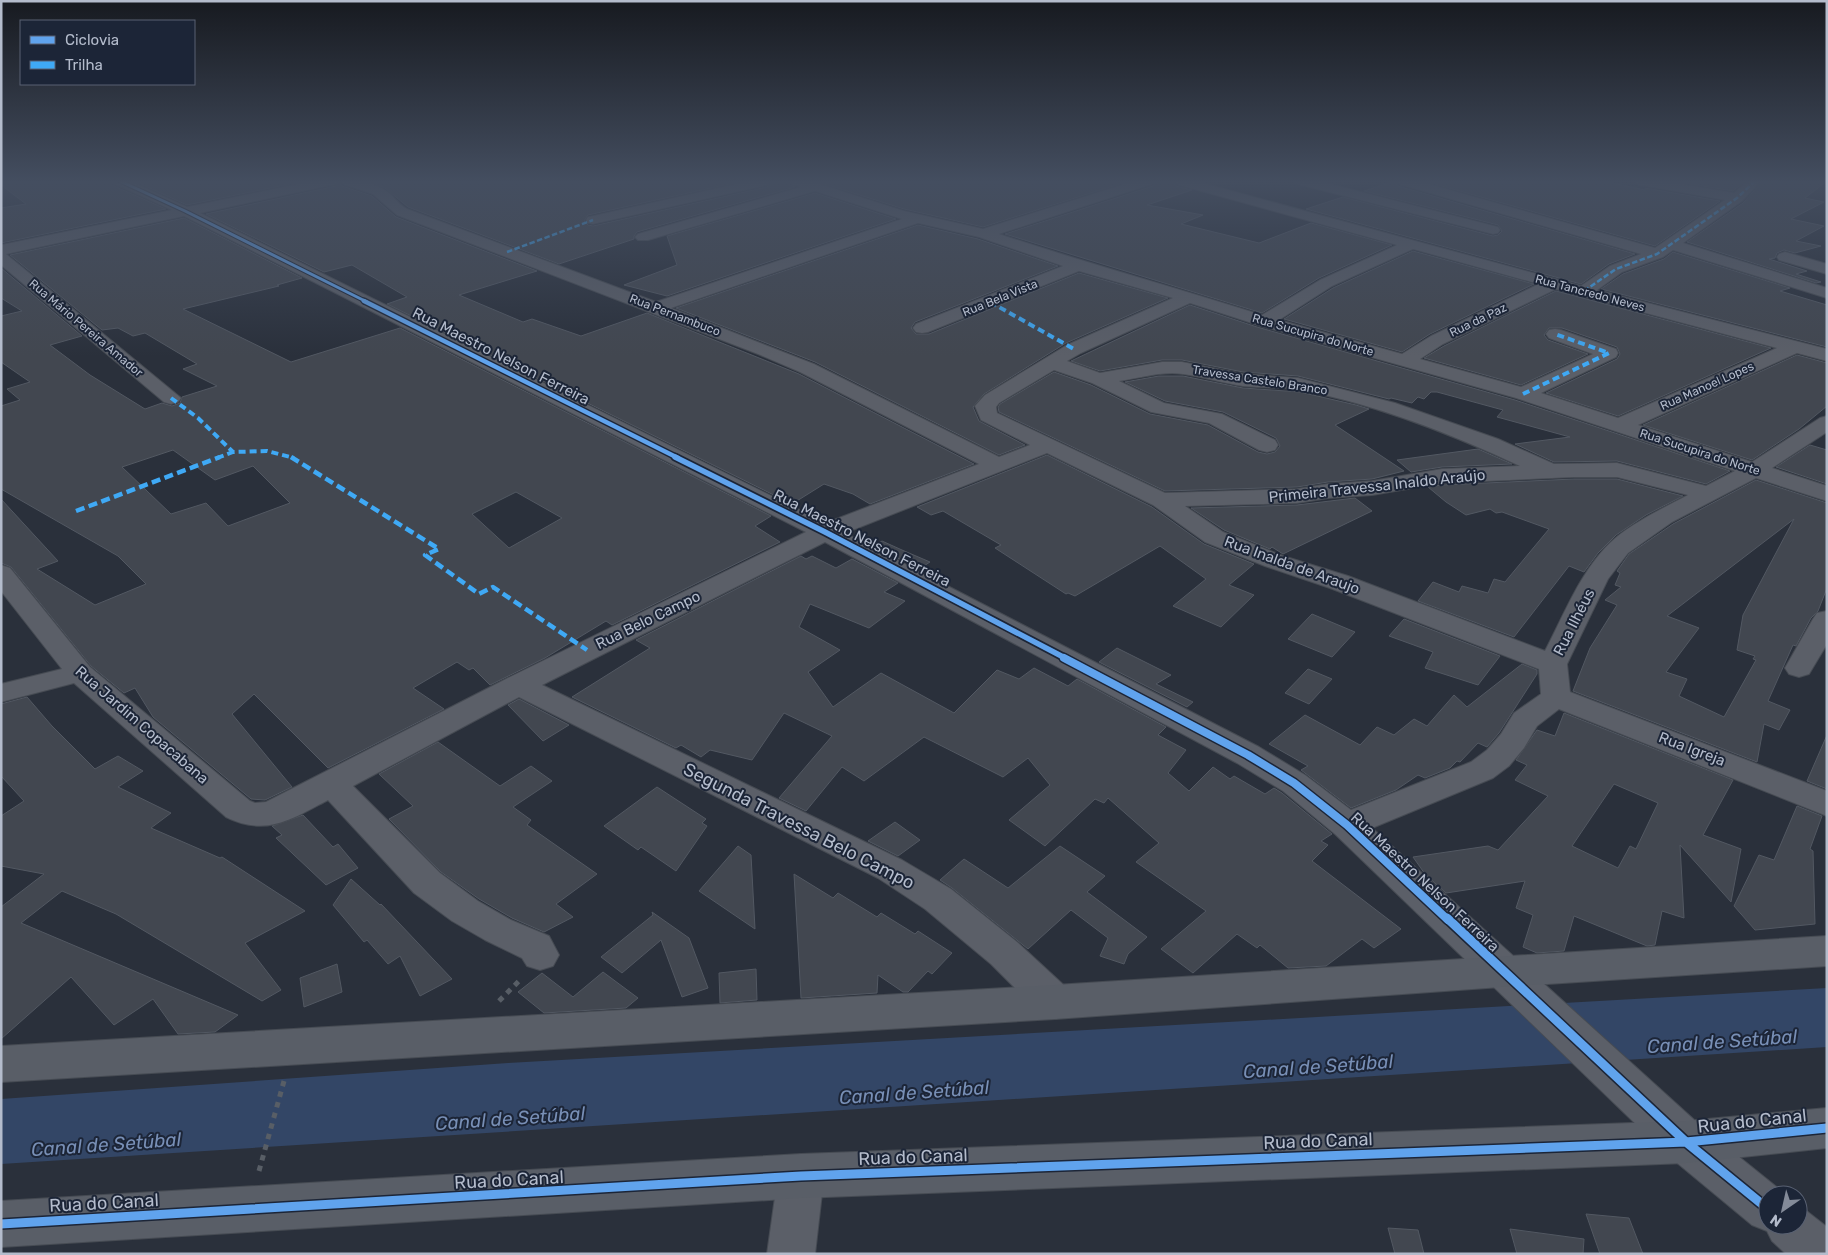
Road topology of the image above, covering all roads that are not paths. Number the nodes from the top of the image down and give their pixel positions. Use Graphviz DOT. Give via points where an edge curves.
graph roads {
  1 [pos="50,240"];
  2 [pos="242,240"];
  3 [pos="475,240"];
  4 [pos="855,240"];
  5 [pos="1000,240"];
  6 [pos="1396,240"];
  7 [pos="1607,240"];
  8 [pos="1677,240"];
  9 [pos="1412,244"];
  10 [pos="1670,244"];
  11 [pos="1,250"];
  12 [pos="1657,254"];
  13 [pos="1,257"];
  14 [pos="1785,257"];
  15 [pos="1078,266"];
  16 [pos="1827,269"];
  17 [pos="1555,283"];
  18 [pos="1584,291"];
  19 [pos="1827,293"];
  20 [pos="1189,297"];
  21 [pos="656,308"];
  22 [pos="1264,321"];
  23 [pos="922,328"];
  24 [pos="1555,334"];
  25 [pos="1795,347"];
  26 [pos="1826,354"];
  27 [pos="1404,361"];
  28 [pos="1050,362"];
  29 [pos="1099,379"];
  30 [pos="1523,394"];
  31 [pos="171,398"];
  32 [pos="1827,422"];
  33 [pos="1618,426"];
  34 [pos="1048,445"];
  35 [pos="1267,445"];
  36 [pos="998,465"];
  37 [pos="1756,469"];
  38 [pos="1550,471"];
  39 [pos="1709,494"];
  40 [pos="1827,494"];
  41 [pos="1161,500"];
  42 [pos="825,532"];
  43 [pos="1,573"];
  44 [pos="1827,620"];
  45 [pos="1553,664"];
  46 [pos="1799,668"];
  47 [pos="80,673"];
  48 [pos="518,685"];
  49 [pos="1,693"];
  50 [pos="1556,697"];
  51 [pos="332,784"];
  52 [pos="1827,804"];
  53 [pos="257,817"];
  54 [pos="1347,825"];
  55 [pos="1827,951"];
  56 [pos="540,955"];
  57 [pos="1501,971"];
  58 [pos="1055,1002"];
  59 [pos="1,1064"];
  60 [pos="1827,1128"];
  61 [pos="1686,1142"];
  62 [pos="801,1176"];
  63 [pos="1758,1201"];
  64 [pos="1,1224"];
  65 [pos="1800,1235"];
  66 [pos="791,1254"];
  67 [pos="1823,1254"];
  1 -- 11 [label="street"];
  2 -- 42 [label="street, Rua Maestro Nelson Ferreira"];
  3 -- 21 [label="street, Rua Pernambuco"];
  4 -- 21 [label="street"];
  5 -- 15 [label="street, Rua Sucupira do Norte"];
  6 -- 9 [label="street, Rua Tancredo Neves"];
  7 -- 12 [label="street"];
  8 -- 10 [label="street"];
  9 -- 17 [label="street, Rua Tancredo Neves"];
  9 -- 22 [label="street" via="1326,284"];
  10 -- 12 [label="street"];
  10 -- 19 [label="street"];
  12 -- 18 [label="street" via="1616,269"];
  13 -- 31 [label="street, Rua Mário Pereira Amador"];
  14 -- 16 [label="street"];
  15 -- 20 [label="street, Rua Sucupira do Norte"];
  15 -- 23 [label="street, Rua Bela Vista"];
  17 -- 18 [label="street, Rua Tancredo Neves"];
  17 -- 27 [label="street, Rua da Paz" via="1437,340"];
  18 -- 25 [label="street, Rua Tancredo Neves"];
  20 -- 22 [label="street, Rua Sucupira do Norte"];
  20 -- 28 [label="street"];
  21 -- 36 [label="street, Rua Pernambuco" via="807,368"];
  22 -- 27 [label="street, Rua Sucupira do Norte"];
  24 -- 30 [label="street" via="1609,353"];
  25 -- 26 [label="street, Rua Tancredo Neves"];
  25 -- 33 [label="street, Rua Manoel Lopes"];
  27 -- 30 [label="street, Rua Sucupira do Norte"];
  28 -- 29 [label="street, Travessa Castelo Branco"];
  28 -- 34 [label="street, Rua Inalda de Araujo" via="985,406 988,416"];
  29 -- 35 [label="street" via="1158,408 1215,418"];
  29 -- 38 [label="street, Travessa Castelo Branco" via="1162,368 1182,368 1243,380 1298,384 1388,407 1490,444"];
  30 -- 33 [label="street, Rua Sucupira do Norte"];
  32 -- 37 [label="street, Rua Ilhéus"];
  33 -- 37 [label="street, Rua Sucupira do Norte"];
  34 -- 36 [label="street, Rua Belo Campo"];
  34 -- 41 [label="street, Rua Inalda de Araujo"];
  36 -- 42 [label="street, Rua Belo Campo"];
  37 -- 39 [label="street, Rua Ilhéus"];
  37 -- 40 [label="street, Rua Sucupira do Norte"];
  38 -- 39 [label="street, Primeira Travessa Inaldo Araújo" via="1626,472"];
  38 -- 41 [label="street, Primeira Travessa Inaldo Araújo" via="1442,476 1297,496"];
  39 -- 45 [label="street, Rua Ilhéus" via="1664,516 1618,548 1596,577"];
  41 -- 45 [label="street, Rua Inalda de Araujo" via="1214,537"];
  42 -- 48 [label="street, Rua Belo Campo"];
  42 -- 54 [label="street, Rua Maestro Nelson Ferreira" via="1248,755 1294,783"];
  43 -- 47 [label="street, Rua Jardim Copacabana"];
  44 -- 46 [label="street"];
  45 -- 50 [label="street, Rua Ilhéus"];
  47 -- 49 [label="street"];
  47 -- 53 [label="street, Rua Jardim Copacabana" via="238,809"];
  48 -- 51 [label="street, Rua Belo Campo"];
  48 -- 58 [label="street, Segunda Travessa Belo Campo" via="890,870 938,899 1004,953"];
  50 -- 52 [label="street, Rua Igreja"];
  50 -- 54 [label="street" via="1526,720 1508,747 1482,770"];
  51 -- 53 [label="street, Rua Belo Campo" via="283,809"];
  51 -- 56 [label="street" via="426,883 465,911 536,947"];
  54 -- 57 [label="street, Rua Maestro Nelson Ferreira"];
  55 -- 57 [label="street"];
  57 -- 58 [label="street"];
  57 -- 61 [label="street, Rua Maestro Nelson Ferreira"];
  58 -- 59 [label="street"];
  60 -- 61 [label="street, Rua do Canal"];
  61 -- 62 [label="street, Rua do Canal"];
  61 -- 63 [label="street, Rua Maestro Nelson Ferreira"];
  62 -- 64 [label="street, Rua do Canal"];
  62 -- 66 [label="street"];
  65 -- 67 [label="street"];
}
